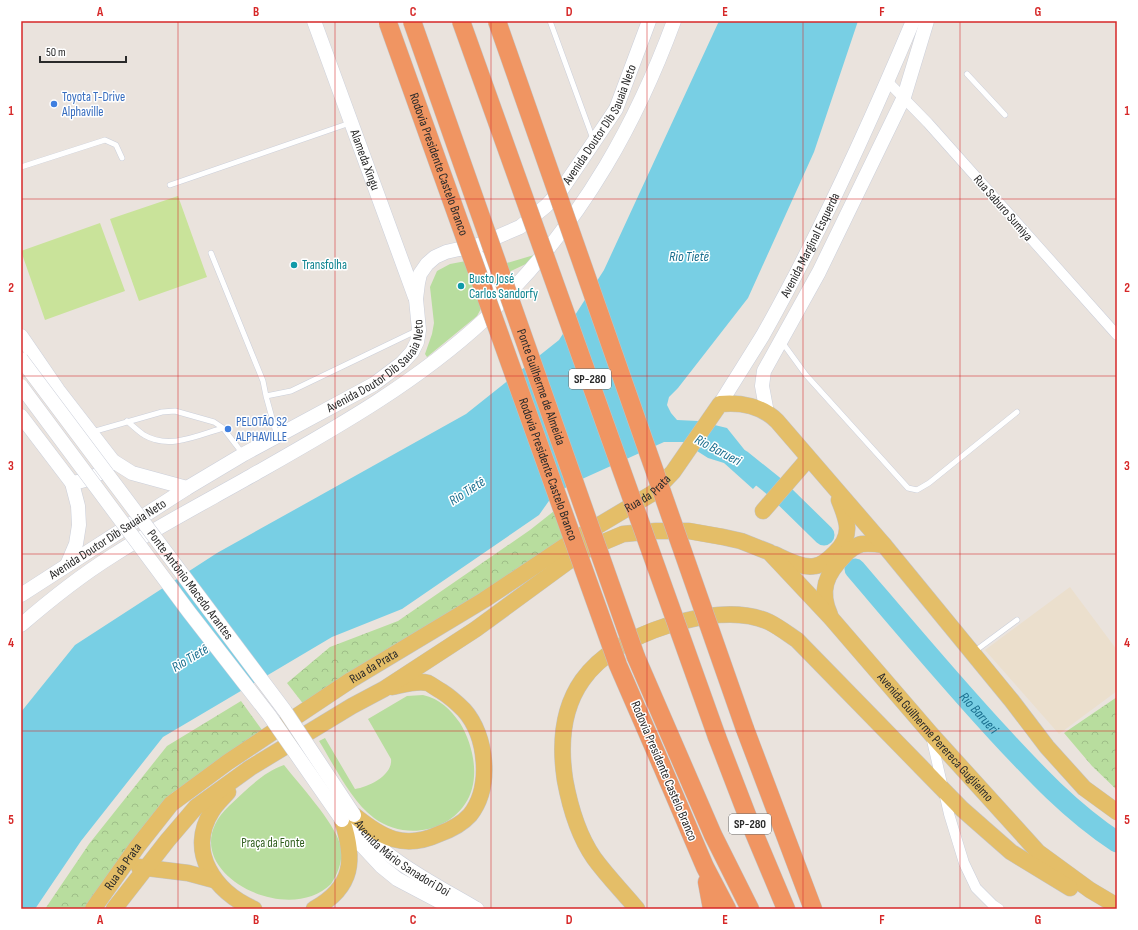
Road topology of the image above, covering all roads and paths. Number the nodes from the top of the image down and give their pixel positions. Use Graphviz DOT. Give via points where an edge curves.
graph roads {
  1 [pos="314,21"];
  2 [pos="412,21"];
  3 [pos="461,21"];
  4 [pos="496,21"];
  5 [pos="550,21"];
  6 [pos="649,21"];
  7 [pos="674,21"];
  8 [pos="913,21"];
  9 [pos="927,21"];
  10 [pos="388,22"];
  11 [pos="967,74"];
  12 [pos="888,82"];
  13 [pos="904,97"];
  14 [pos="1005,115"];
  15 [pos="352,122"];
  16 [pos="594,142"];
  17 [pos="122,158"];
  18 [pos="21,167"];
  19 [pos="170,185"];
  20 [pos="568,224"];
  21 [pos="469,249"];
  22 [pos="211,253"];
  23 [pos="416,299"];
  24 [pos="497,306"];
  25 [pos="419,330"];
  26 [pos="1117,335"];
  27 [pos="21,336"];
  28 [pos="781,341"];
  29 [pos="21,359"];
  30 [pos="21,386"];
  31 [pos="266,396"];
  32 [pos="718,407"];
  33 [pos="1017,412"];
  34 [pos="767,413"];
  35 [pos="21,416"];
  36 [pos="127,421"];
  37 [pos="223,428"];
  38 [pos="90,433"];
  39 [pos="277,436"];
  40 [pos="244,454"];
  41 [pos="683,457"];
  42 [pos="808,459"];
  43 [pos="113,460"];
  44 [pos="72,483"];
  45 [pos="832,486"];
  46 [pos="186,488"];
  47 [pos="763,511"];
  48 [pos="710,534"];
  49 [pos="884,545"];
  50 [pos="769,552"];
  51 [pos="67,565"];
  52 [pos="21,595"];
  53 [pos="831,618"];
  54 [pos="1017,620"];
  55 [pos="21,625"];
  56 [pos="972,653"];
  57 [pos="384,689"];
  58 [pos="931,734"];
  59 [pos="676,750"];
  60 [pos="250,768"];
  61 [pos="943,790"];
  62 [pos="1117,812"];
  63 [pos="348,817"];
  64 [pos="124,866"];
  65 [pos="705,867"];
  66 [pos="146,868"];
  67 [pos="214,880"];
  68 [pos="1117,906"];
  69 [pos="93,909"];
  70 [pos="114,909"];
  71 [pos="254,909"];
  72 [pos="314,909"];
  73 [pos="477,909"];
  74 [pos="637,909"];
  75 [pos="712,909"];
  76 [pos="727,909"];
  77 [pos="750,909"];
  78 [pos="786,909"];
  79 [pos="813,909"];
  80 [pos="1000,909"];
  81 [pos="1109,909"];
  1 -- 15 [label="main road, Alameda Xingu"];
  2 -- 59 [label="highway, Ponte Guilherme de Almeida / SP-280, bridge" via="636,657"];
  3 -- 78 [label="highway, SP-280, bridge" via="717,737"];
  4 -- 20 [label="highway, bridge"];
  5 -- 16 [label="lane"];
  6 -- 16 [label="main road, Avenida Doutor Dib Sauaia Neto" via="616,109"];
  7 -- 20 [label="main road, Avenida Doutor Dib Sauaia Neto" via="628,127 599,179"];
  8 -- 12 [label="main road, Avenida Marginal Esquerda"];
  9 -- 13 [label="main road, Avenida Marginal Esquerda"];
  10 -- 65 [label="highway, Rodovia Presidente Castelo Branco, bridge" via="618,665"];
  11 -- 14 [label="lane"];
  12 -- 13 [label="street, Rua Saburo Sumiya"];
  12 -- 32 [label="main road, Avenida Marginal Esquerda" via="801,265 763,335"];
  13 -- 26 [label="street, Rua Saburo Sumiya"];
  13 -- 28 [label="main road, Avenida Marginal Esquerda" via="819,272"];
  15 -- 19 [label="lane"];
  15 -- 23 [label="main road, Alameda Xingu"];
  16 -- 21 [label="main road, Avenida Doutor Dib Sauaia Neto" via="562,189 533,218 520,227"];
  17 -- 18 [label="lane" via="116,145 105,140"];
  20 -- 24 [label="main road, Avenida Doutor Dib Sauaia Neto" via="527,275"];
  20 -- 79 [label="highway, bridge" via="745,730"];
  21 -- 23 [label="main road, Avenida Doutor Dib Sauaia Neto" via="459,248 435,256 419,278"];
  21 -- 24 [label="main road" via="483,260 488,268"];
  22 -- 31 [label="lane" via="263,381"];
  23 -- 25 [label="main road, Avenida Doutor Dib Sauaia Neto"];
  24 -- 55 [label="main road, Avenida Doutor Dib Sauaia Neto" via="473,330 375,402 114,554 76,580"];
  25 -- 31 [label="lane" via="291,391"];
  25 -- 39 [label="main road, Avenida Doutor Dib Sauaia Neto" via="412,352 391,373"];
  27 -- 38 [label="main road"];
  28 -- 33 [label="lane" via="806,376 908,488 917,490 929,483"];
  28 -- 34 [label="main road, Avenida Marginal Esquerda" via="764,371 762,386"];
  29 -- 63 [label="main road, Ponte Antônio Macedo Arantes, bridge" via="285,711"];
  30 -- 63 [label="main road, Ponte Antônio Macedo Arantes, bridge" via="189,612"];
  31 -- 39 [label="lane"];
  32 -- 34 [label="main road" via="735,402"];
  32 -- 41 [label="main road, Avenida Marginal Esquerda"];
  34 -- 42 [label="main road"];
  35 -- 44 [label="main road"];
  36 -- 37 [label="lane" via="175,411 214,422"];
  36 -- 37 [label="lane" via="146,436 178,442"];
  36 -- 38 [label="lane"];
  37 -- 40 [label="lane"];
  38 -- 43 [label="main road"];
  39 -- 40 [label="main road, Avenida Doutor Dib Sauaia Neto"];
  40 -- 46 [label="main road, Avenida Doutor Dib Sauaia Neto"];
  41 -- 64 [label="main road, Rua da Prata" via="673,472 652,493 574,540 484,600 351,680 201,780 171,804"];
  42 -- 45 [label="main road"];
  42 -- 47 [label="main road"];
  43 -- 44 [label="main road" via="97,476"];
  43 -- 46 [label="main road" via="132,473"];
  44 -- 51 [label="main road" via="78,506 78,525 76,544"];
  45 -- 49 [label="main road"];
  45 -- 50 [label="main road, Avenida Guilherme Perereca Guglielmo" via="845,515 847,528 846,540 840,548 827,561 814,567"];
  46 -- 51 [label="main road, Avenida Doutor Dib Sauaia Neto"];
  48 -- 50 [label="main road, Avenida Guilherme Perereca Guglielmo" via="741,541"];
  48 -- 57 [label="main road, Rua da Prata" via="656,531 623,534 592,547 577,555 476,629"];
  49 -- 53 [label="main road" via="861,544 848,552 829,573 824,587 824,604"];
  49 -- 56 [label="main road"];
  50 -- 53 [label="main road, Avenida Guilherme Perereca Guglielmo"];
  51 -- 52 [label="main road, Avenida Doutor Dib Sauaia Neto"];
  53 -- 58 [label="main road, Avenida Guilherme Perereca Guglielmo"];
  54 -- 56 [label="lane"];
  56 -- 62 [label="main road" via="1046,746 1080,783"];
  57 -- 60 [label="main road, Rua da Prata"];
  57 -- 63 [label="main road" via="409,683 428,683 465,710 478,734 484,764 478,802 470,815 460,823 428,839 412,842 393,840"];
  58 -- 61 [label="street"];
  58 -- 68 [label="main road, Avenida Guilherme Perereca Guglielmo" via="1038,852 1075,880"];
  59 -- 77 [label="highway, Rodovia Presidente Castelo Branco / SP-280" via="713,835"];
  60 -- 66 [label="main road, Rua da Prata" via="196,807"];
  60 -- 67 [label="main road" via="212,810 202,833 203,859"];
  61 -- 74 [label="main road" via="797,640 769,622 742,614 719,614 687,620 637,637 608,653 576,687 562,733 569,806 580,833 594,858"];
  61 -- 80 [label="street" via="964,863 976,888"];
  61 -- 81 [label="main road" via="1011,852"];
  63 -- 72 [label="main road" via="348,872 329,901"];
  63 -- 73 [label="main road, Avenida Mário Sanadori Doi" via="388,854"];
  64 -- 66 [label="main road"];
  64 -- 69 [label="main road, Rua da Prata"];
  65 -- 75 [label="highway"];
  65 -- 76 [label="highway, Rodovia Presidente Castelo Branco"];
  66 -- 67 [label="main road" via="188,873"];
  66 -- 70 [label="main road, Rua da Prata"];
  67 -- 71 [label="main road" via="225,891"];
}
